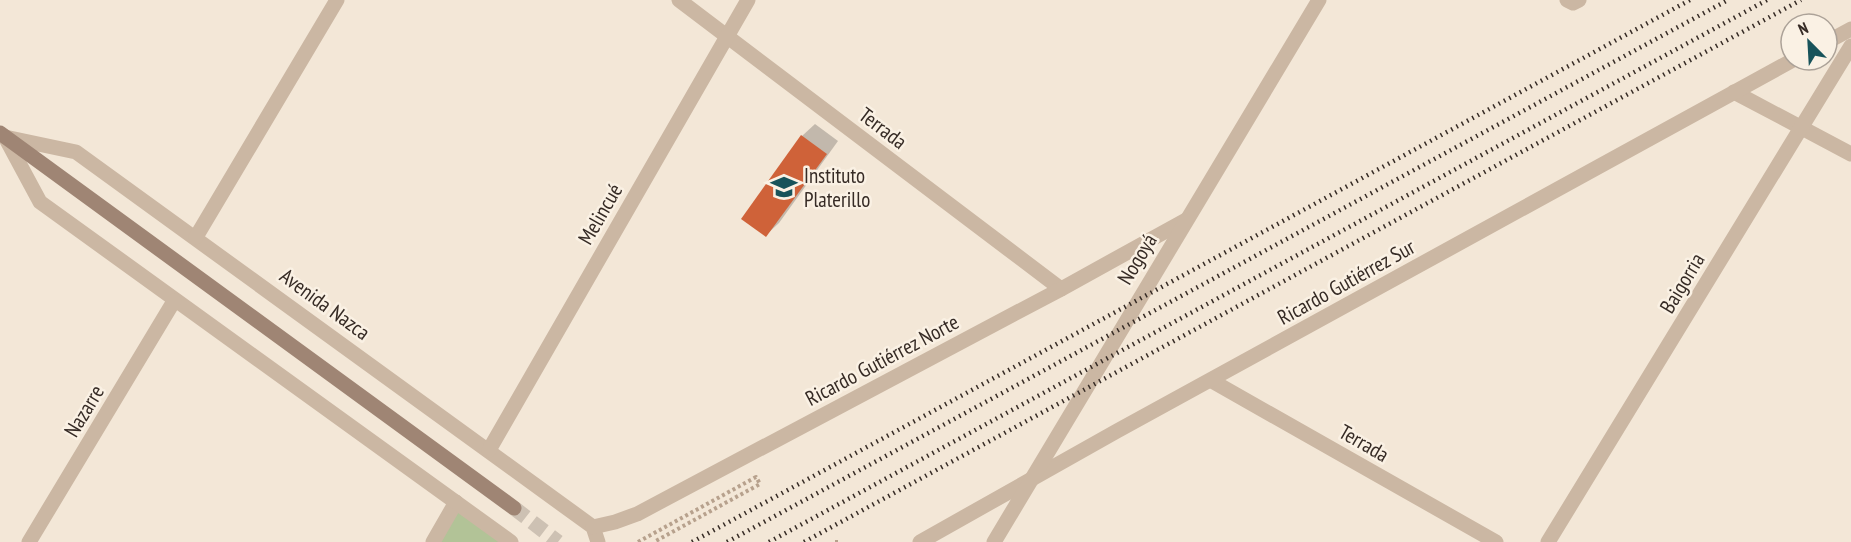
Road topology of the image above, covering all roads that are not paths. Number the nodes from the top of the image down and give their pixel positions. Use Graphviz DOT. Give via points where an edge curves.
graph roads {
  1 [pos="337,0"];
  2 [pos="679,0"];
  3 [pos="748,0"];
  4 [pos="1318,0"];
  5 [pos="727,35"];
  6 [pos="1851,46"];
  7 [pos="1779,68"];
  8 [pos="1734,92"];
  9 [pos="1802,127"];
  10 [pos="2,135"];
  11 [pos="1851,154"];
  12 [pos="1186,220"];
  13 [pos="196,237"];
  14 [pos="1061,289"];
  15 [pos="174,301"];
  16 [pos="1212,381"];
  17 [pos="489,450"];
  18 [pos="1030,480"];
  19 [pos="456,502"];
  20 [pos="514,508"];
  21 [pos="593,527"];
  22 [pos="507,541"];
  23 [pos="29,542"];
  24 [pos="433,542"];
  25 [pos="598,542"];
  26 [pos="920,542"];
  27 [pos="994,542"];
  28 [pos="1496,542"];
  29 [pos="1548,542"];
  1 -- 13 [label="street"];
  2 -- 5 [label="street, Terrada"];
  3 -- 5 [label="street, Melincué"];
  4 -- 12 [label="street, Nogoyá"];
  5 -- 14 [label="street, Terrada"];
  5 -- 17 [label="street, Melincué"];
  6 -- 9 [label="street, Baigorria"];
  7 -- 8 [label="street, Ricardo Gutiérrez Sur"];
  8 -- 9 [label="street"];
  8 -- 16 [label="street, Ricardo Gutiérrez Sur"];
  9 -- 11 [label="street"];
  9 -- 29 [label="street, Baigorria"];
  10 -- 13 [label="street, Avenida Nazca" via="76,152"];
  10 -- 15 [label="street" via="40,202"];
  10 -- 20 [label="main road"];
  12 -- 14 [label="street, Ricardo Gutiérrez Norte"];
  12 -- 18 [label="street, Nogoyá"];
  13 -- 17 [label="street, Avenida Nazca"];
  14 -- 21 [label="street, Ricardo Gutiérrez Norte" via="637,514"];
  15 -- 19 [label="street"];
  15 -- 23 [label="street, Nazarre"];
  16 -- 18 [label="street, Ricardo Gutiérrez Sur"];
  16 -- 28 [label="street, Terrada"];
  17 -- 21 [label="street, Avenida Nazca"];
  18 -- 26 [label="street, Ricardo Gutiérrez Sur"];
  18 -- 27 [label="street, Nogoyá"];
  19 -- 22 [label="street"];
  19 -- 24 [label="street"];
  21 -- 25 [label="street"];
}
